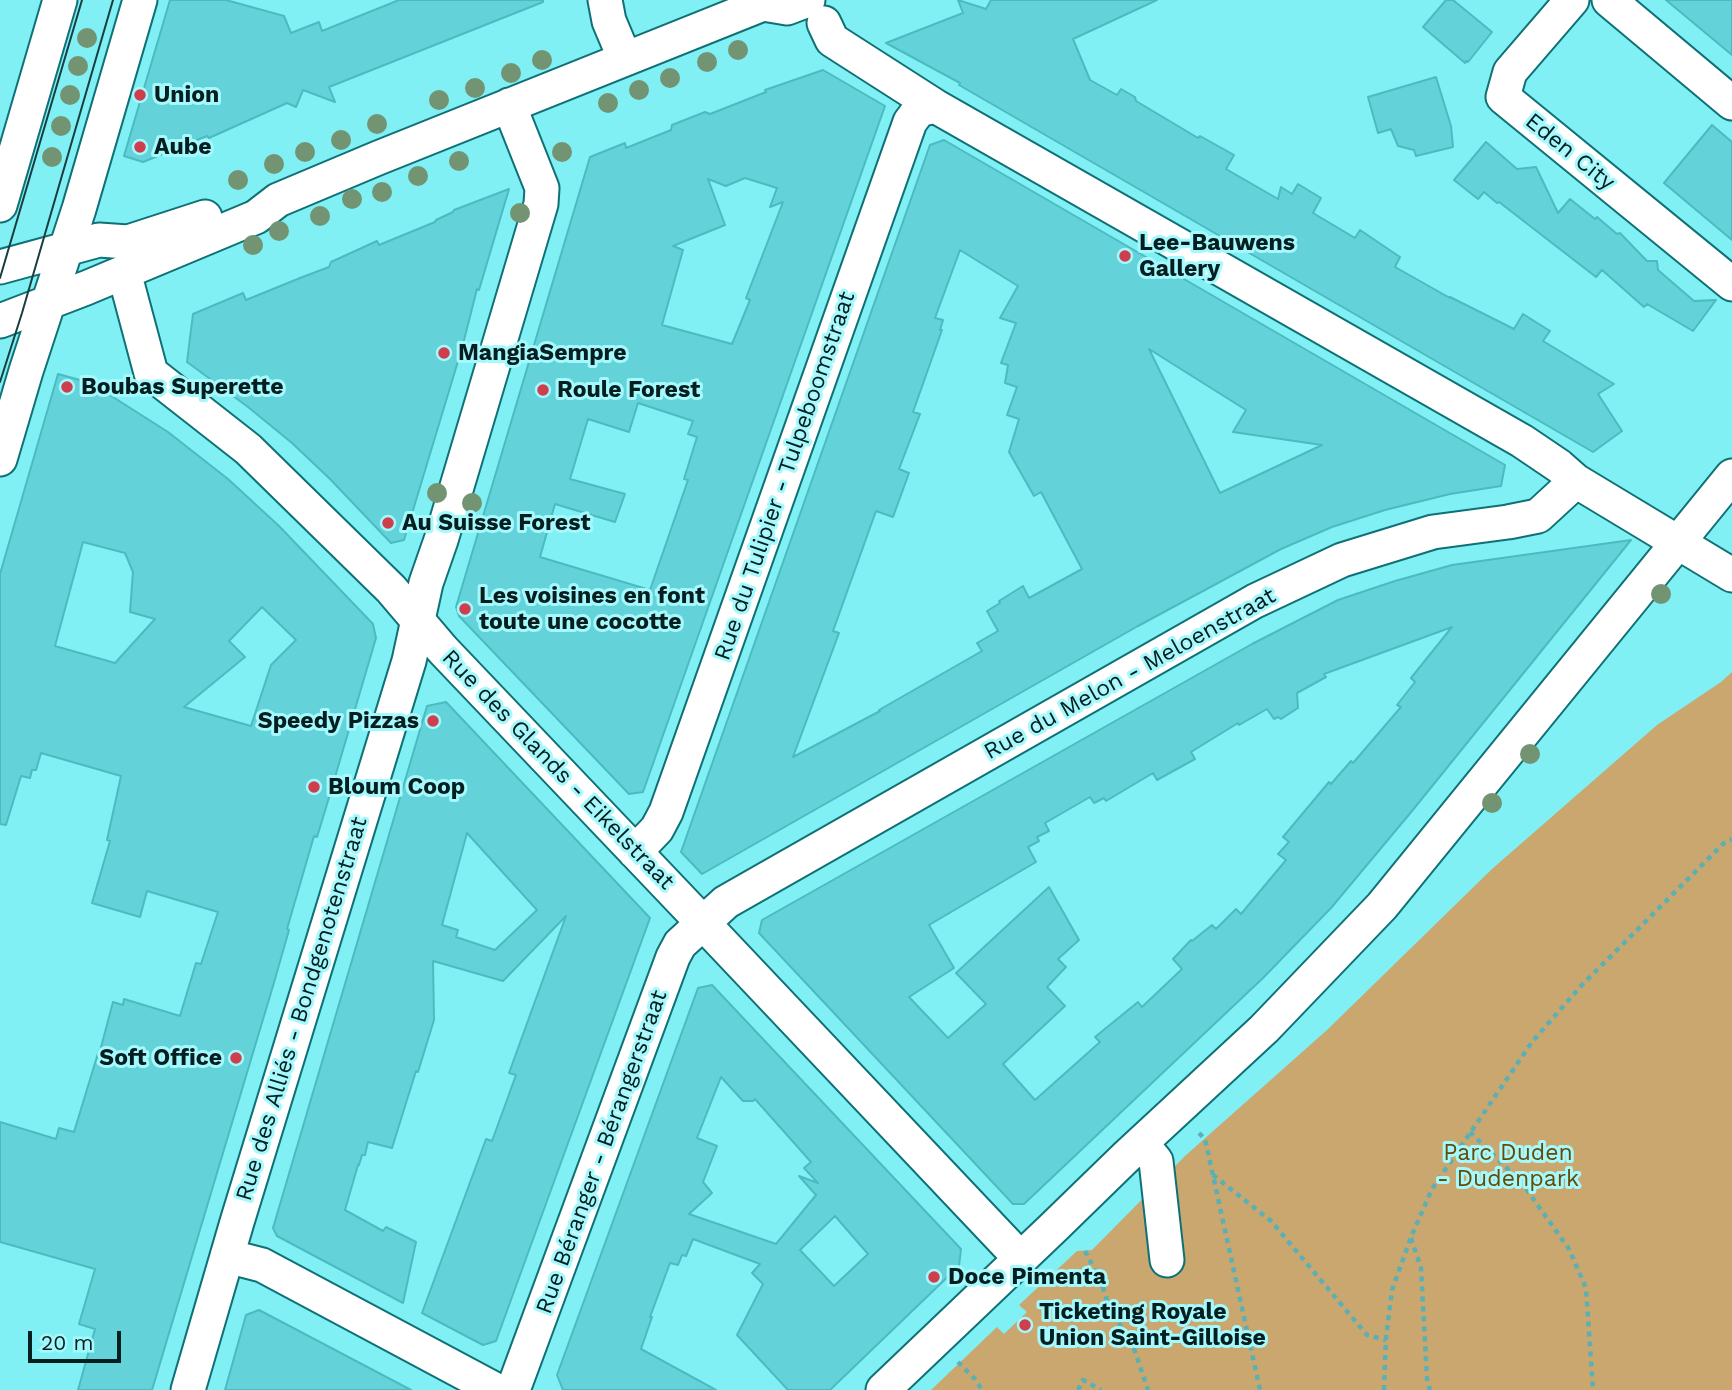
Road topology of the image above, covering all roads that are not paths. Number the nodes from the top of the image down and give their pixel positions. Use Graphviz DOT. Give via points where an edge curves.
graph roads {
  1 [pos="60,0"];
  2 [pos="140,0"];
  3 [pos="605,0"];
  4 [pos="1572,0"];
  5 [pos="1609,0"];
  6 [pos="789,7"];
  7 [pos="625,59"];
  8 [pos="1732,103"];
  9 [pos="509,105"];
  10 [pos="935,106"];
  11 [pos="278,200"];
  12 [pos="0,205"];
  13 [pos="88,228"];
  14 [pos="66,249"];
  15 [pos="0,267"];
  16 [pos="124,272"];
  17 [pos="1732,284"];
  18 [pos="49,303"];
  19 [pos="0,321"];
  20 [pos="0,459"];
  21 [pos="1732,476"];
  22 [pos="1576,481"];
  23 [pos="1678,542"];
  24 [pos="1732,575"];
  25 [pos="417,620"];
  26 [pos="635,852"];
  27 [pos="704,923"];
  28 [pos="1140,1143"];
  29 [pos="228,1256"];
  30 [pos="1021,1259"];
  31 [pos="1167,1260"];
  32 [pos="188,1390"];
  33 [pos="496,1390"];
  34 [pos="513,1390"];
  35 [pos="883,1390"];
  1 -- 12 [label="street"];
  2 -- 13 [label="street"];
  3 -- 7 [label="street"];
  4 -- 17 [label="street, Eden City" via="1510,72 1503,97"];
  5 -- 8 [label="street"];
  6 -- 7 [label="street"];
  6 -- 10 [label="street"];
  7 -- 9 [label="street"];
  9 -- 11 [label="street"];
  9 -- 25 [label="street, Rue des Alliés - Bondgenotenstraat" via="542,188 541,204"];
  10 -- 22 [label="street" via="1522,441"];
  10 -- 26 [label="street, Rue du Tulipier - Tulpeboomstraat" via="919,110 910,122 666,812"];
  11 -- 13 [label="street" via="257,201 128,242"];
  11 -- 16 [label="street" via="256,217"];
  13 -- 14 [label="street"];
  14 -- 15 [label="street"];
  14 -- 18 [label="street"];
  16 -- 18 [label="street"];
  16 -- 25 [label="street, Rue des Glands - Eikelstraat" via="151,373 248,449"];
  18 -- 19 [label="street"];
  18 -- 20 [label="street"];
  21 -- 23 [label="street"];
  22 -- 23 [label="street"];
  22 -- 27 [label="street, Rue du Melon - Meloenstraat" via="1538,516 1433,532 1342,559 1255,601 726,902"];
  23 -- 24 [label="street"];
  23 -- 28 [label="street" via="1382,906 1264,1029"];
  25 -- 26 [label="street, Rue des Glands - Eikelstraat"];
  25 -- 29 [label="street, Rue des Alliés - Bondgenotenstraat" via="409,660"];
  26 -- 27 [label="street, Rue des Glands - Eikelstraat"];
  27 -- 30 [label="street, Rue des Glands - Eikelstraat"];
  27 -- 34 [label="street, Rue Béranger - Bérangerstraat" via="680,944 673,957"];
  28 -- 30 [label="street"];
  28 -- 31 [label="street" via="1156,1161"];
  29 -- 32 [label="street, Rue des Alliés - Bondgenotenstraat"];
  29 -- 33 [label="street" via="262,1265"];
  30 -- 35 [label="street"];
}
